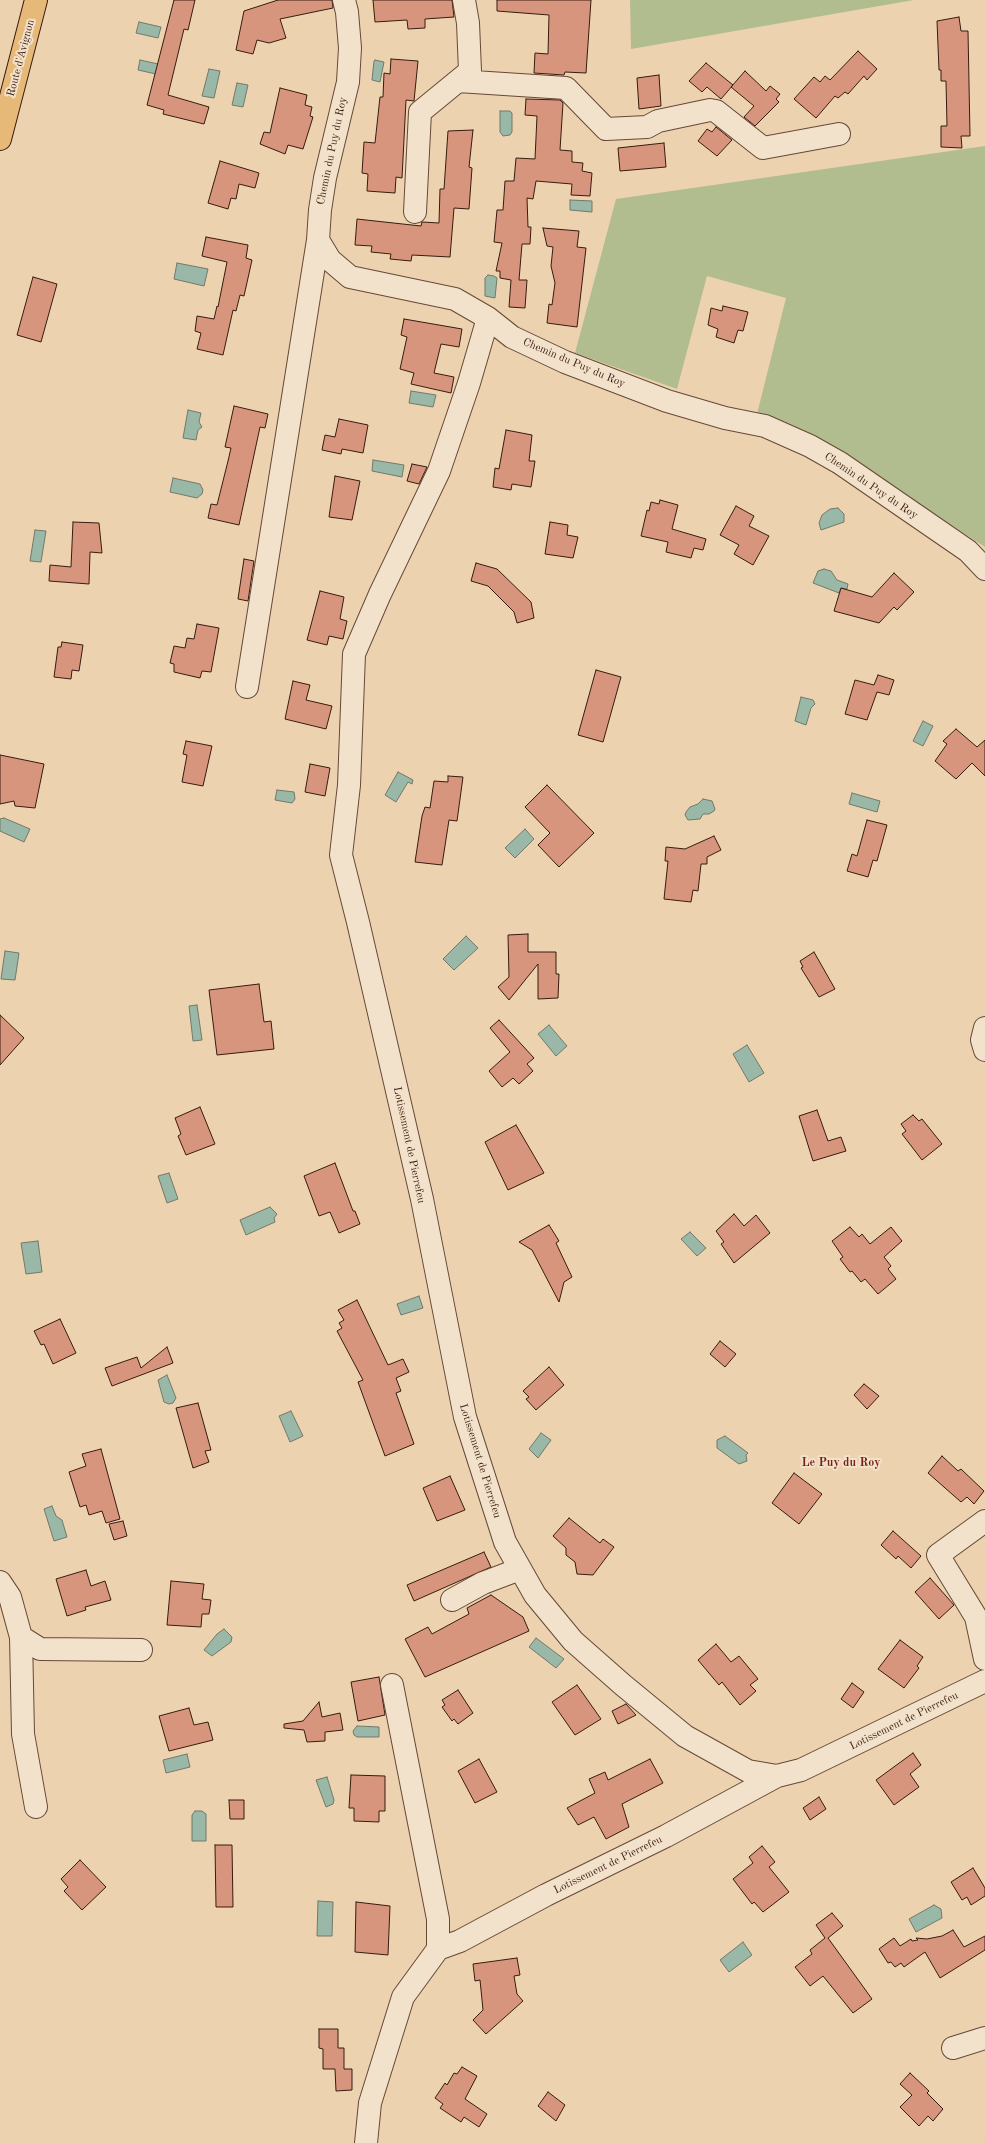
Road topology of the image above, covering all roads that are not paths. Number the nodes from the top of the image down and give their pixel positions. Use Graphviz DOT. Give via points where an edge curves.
graph roads {
  1 [pos="36,0"];
  2 [pos="344,0"];
  3 [pos="464,0"];
  4 [pos="458,81"];
  5 [pos="839,134"];
  6 [pos="0,139"];
  7 [pos="415,212"];
  8 [pos="318,240"];
  9 [pos="488,318"];
  10 [pos="985,569"];
  11 [pos="247,686"];
  12 [pos="985,1028"];
  13 [pos="985,1050"];
  14 [pos="985,1521"];
  15 [pos="520,1569"];
  16 [pos="0,1582"];
  17 [pos="452,1600"];
  18 [pos="21,1637"];
  19 [pos="141,1650"];
  20 [pos="985,1659"];
  21 [pos="985,1681"];
  22 [pos="392,1685"];
  23 [pos="777,1776"];
  24 [pos="36,1806"];
  25 [pos="438,1949"];
  26 [pos="985,2038"];
  27 [pos="953,2048"];
  28 [pos="366,2143"];
  1 -- 6 [label="main road, Route d'Avignon"];
  2 -- 8 [label="street, Chemin du Puy du Roy" via="350,48 348,82 325,178"];
  3 -- 4 [label="street" via="468,23 470,71"];
  4 -- 5 [label="street" via="566,88 606,129 647,128 658,122 710,110 716,111 763,148"];
  4 -- 7 [label="street" via="420,112"];
  8 -- 9 [label="street, Chemin du Puy du Roy" via="330,260 350,277 455,299"];
  8 -- 11 [label="street"];
  9 -- 10 [label="street, Chemin du Puy du Roy" via="512,337 565,362 667,401 725,418 765,426 810,446 840,463 968,551"];
  9 -- 15 [label="street, Lotissement de Pierrefeu" via="439,472 354,654 349,785 341,855 422,1199 465,1417 505,1542"];
  12 -- 13 [label="street" via="982,1040"];
  14 -- 20 [label="street" via="938,1555 976,1617"];
  15 -- 17 [label="street" via="483,1583"];
  15 -- 23 [label="street, Lotissement de Pierrefeu" via="535,1595 573,1641 685,1736 748,1771"];
  16 -- 18 [label="street" via="10,1596"];
  18 -- 19 [label="street" via="40,1649"];
  18 -- 24 [label="street" via="23,1734"];
  21 -- 23 [label="street, Lotissement de Pierrefeu" via="801,1770"];
  22 -- 25 [label="street" via="438,1919"];
  23 -- 25 [label="street, Lotissement de Pierrefeu" via="666,1836 460,1941"];
  25 -- 28 [label="street" via="403,1997 370,2103"];
  26 -- 27 [label="street"];
}
